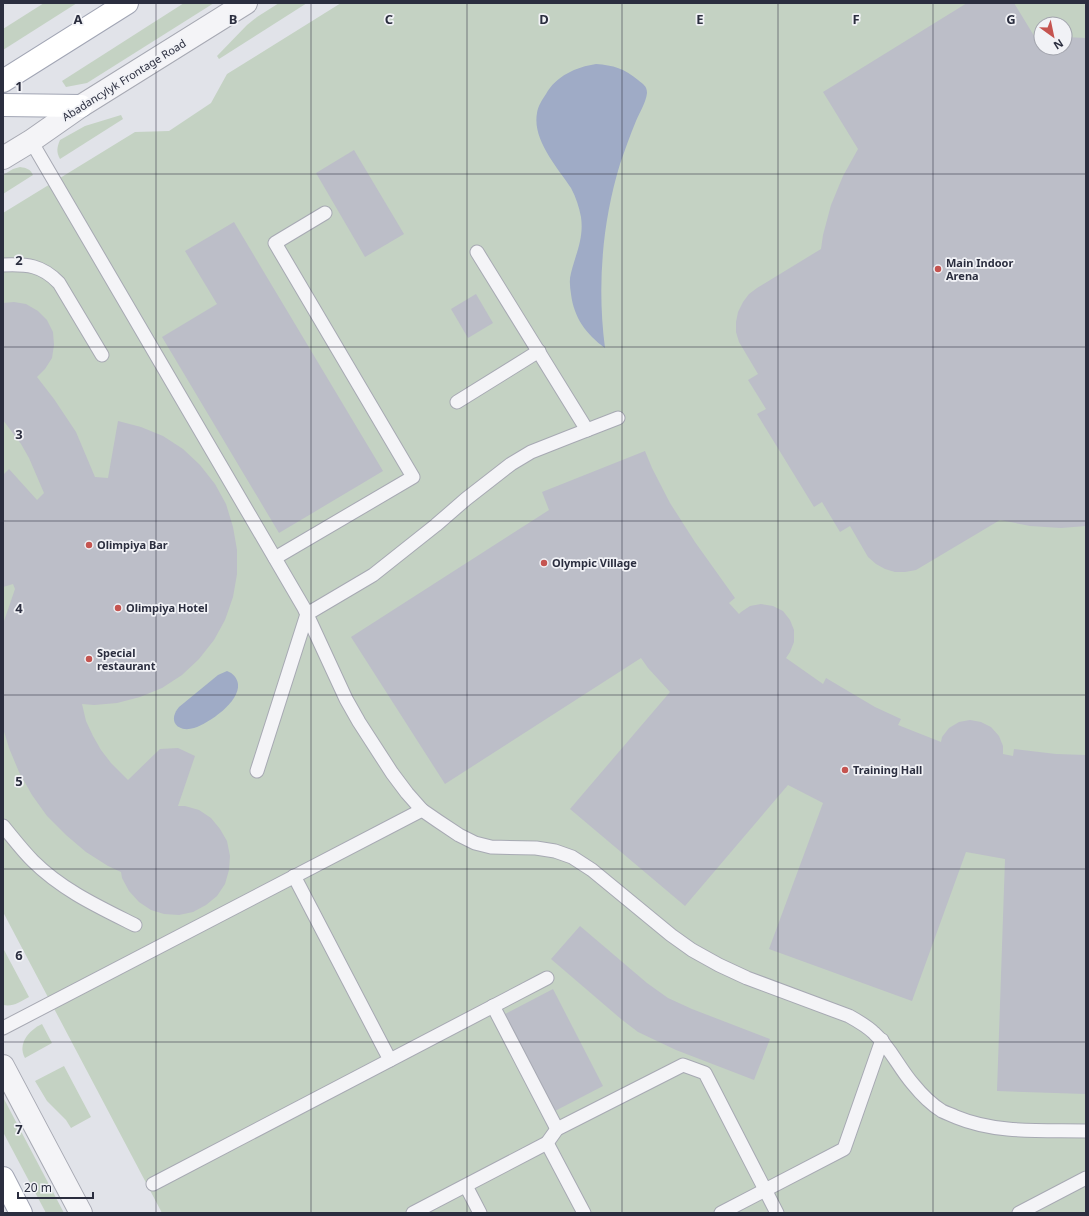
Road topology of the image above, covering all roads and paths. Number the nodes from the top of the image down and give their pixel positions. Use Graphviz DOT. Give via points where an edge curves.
graph roads {
  1 [pos="127,3"];
  2 [pos="246,3"];
  3 [pos="3,81"];
  4 [pos="3,105"];
  5 [pos="81,106"];
  6 [pos="31,141"];
  7 [pos="3,158"];
  8 [pos="325,213"];
  9 [pos="478,252"];
  10 [pos="3,265"];
  11 [pos="539,351"];
  12 [pos="102,355"];
  13 [pos="457,402"];
  14 [pos="618,418"];
  15 [pos="587,430"];
  16 [pos="275,558"];
  17 [pos="307,614"];
  18 [pos="257,772"];
  19 [pos="422,810"];
  20 [pos="3,826"];
  21 [pos="294,876"];
  22 [pos="135,924"];
  23 [pos="547,978"];
  24 [pos="493,1006"];
  25 [pos="3,1028"];
  26 [pos="882,1040"];
  27 [pos="390,1060"];
  28 [pos="3,1066"];
  29 [pos="557,1129"];
  30 [pos="1086,1131"];
  31 [pos="548,1143"];
  32 [pos="3,1178"];
  33 [pos="1086,1178"];
  34 [pos="153,1184"];
  35 [pos="466,1186"];
  36 [pos="765,1190"];
  37 [pos="21,1213"];
  38 [pos="81,1213"];
  39 [pos="413,1213"];
  40 [pos="480,1213"];
  41 [pos="584,1213"];
  42 [pos="721,1213"];
  43 [pos="777,1213"];
  44 [pos="1019,1213"];
  1 -- 3 [label="main road"];
  2 -- 5 [label="street, Abadancylyk Frontage Road"];
  4 -- 5 [label="main road"];
  5 -- 6 [label="street, Abadancylyk Frontage Road"];
  6 -- 7 [label="street, Abadancylyk Frontage Road"];
  6 -- 16 [label="lane"];
  8 -- 16 [label="lane" via="275,243 413,477"];
  9 -- 11 [label="lane"];
  10 -- 12 [label="lane" via="22,264 40,268 52,275"];
  11 -- 13 [label="lane"];
  11 -- 15 [label="lane"];
  14 -- 15 [label="lane"];
  15 -- 17 [label="lane" via="531,452 511,464 373,575"];
  16 -- 17 [label="lane"];
  17 -- 18 [label="lane"];
  17 -- 19 [label="lane" via="346,699 392,773"];
  19 -- 21 [label="lane"];
  19 -- 26 [label="lane" via="454,832 490,847 536,848 572,857 692,950 747,978 849,1016"];
  20 -- 22 [label="lane" via="30,858 75,895"];
  21 -- 25 [label="lane"];
  21 -- 27 [label="lane"];
  23 -- 24 [label="lane"];
  24 -- 27 [label="lane"];
  24 -- 29 [label="lane"];
  26 -- 30 [label="lane" via="912,1084 926,1099 943,1111 963,1120 1001,1128"];
  26 -- 36 [label="lane" via="844,1149"];
  27 -- 34 [label="lane"];
  28 -- 38 [label="street"];
  29 -- 31 [label="lane"];
  29 -- 36 [label="lane" via="684,1066 705,1073"];
  31 -- 35 [label="lane"];
  31 -- 41 [label="lane"];
  32 -- 37 [label="main road"];
  33 -- 44 [label="lane"];
  35 -- 39 [label="lane"];
  35 -- 40 [label="lane"];
  36 -- 42 [label="lane"];
  36 -- 43 [label="lane"];
}
